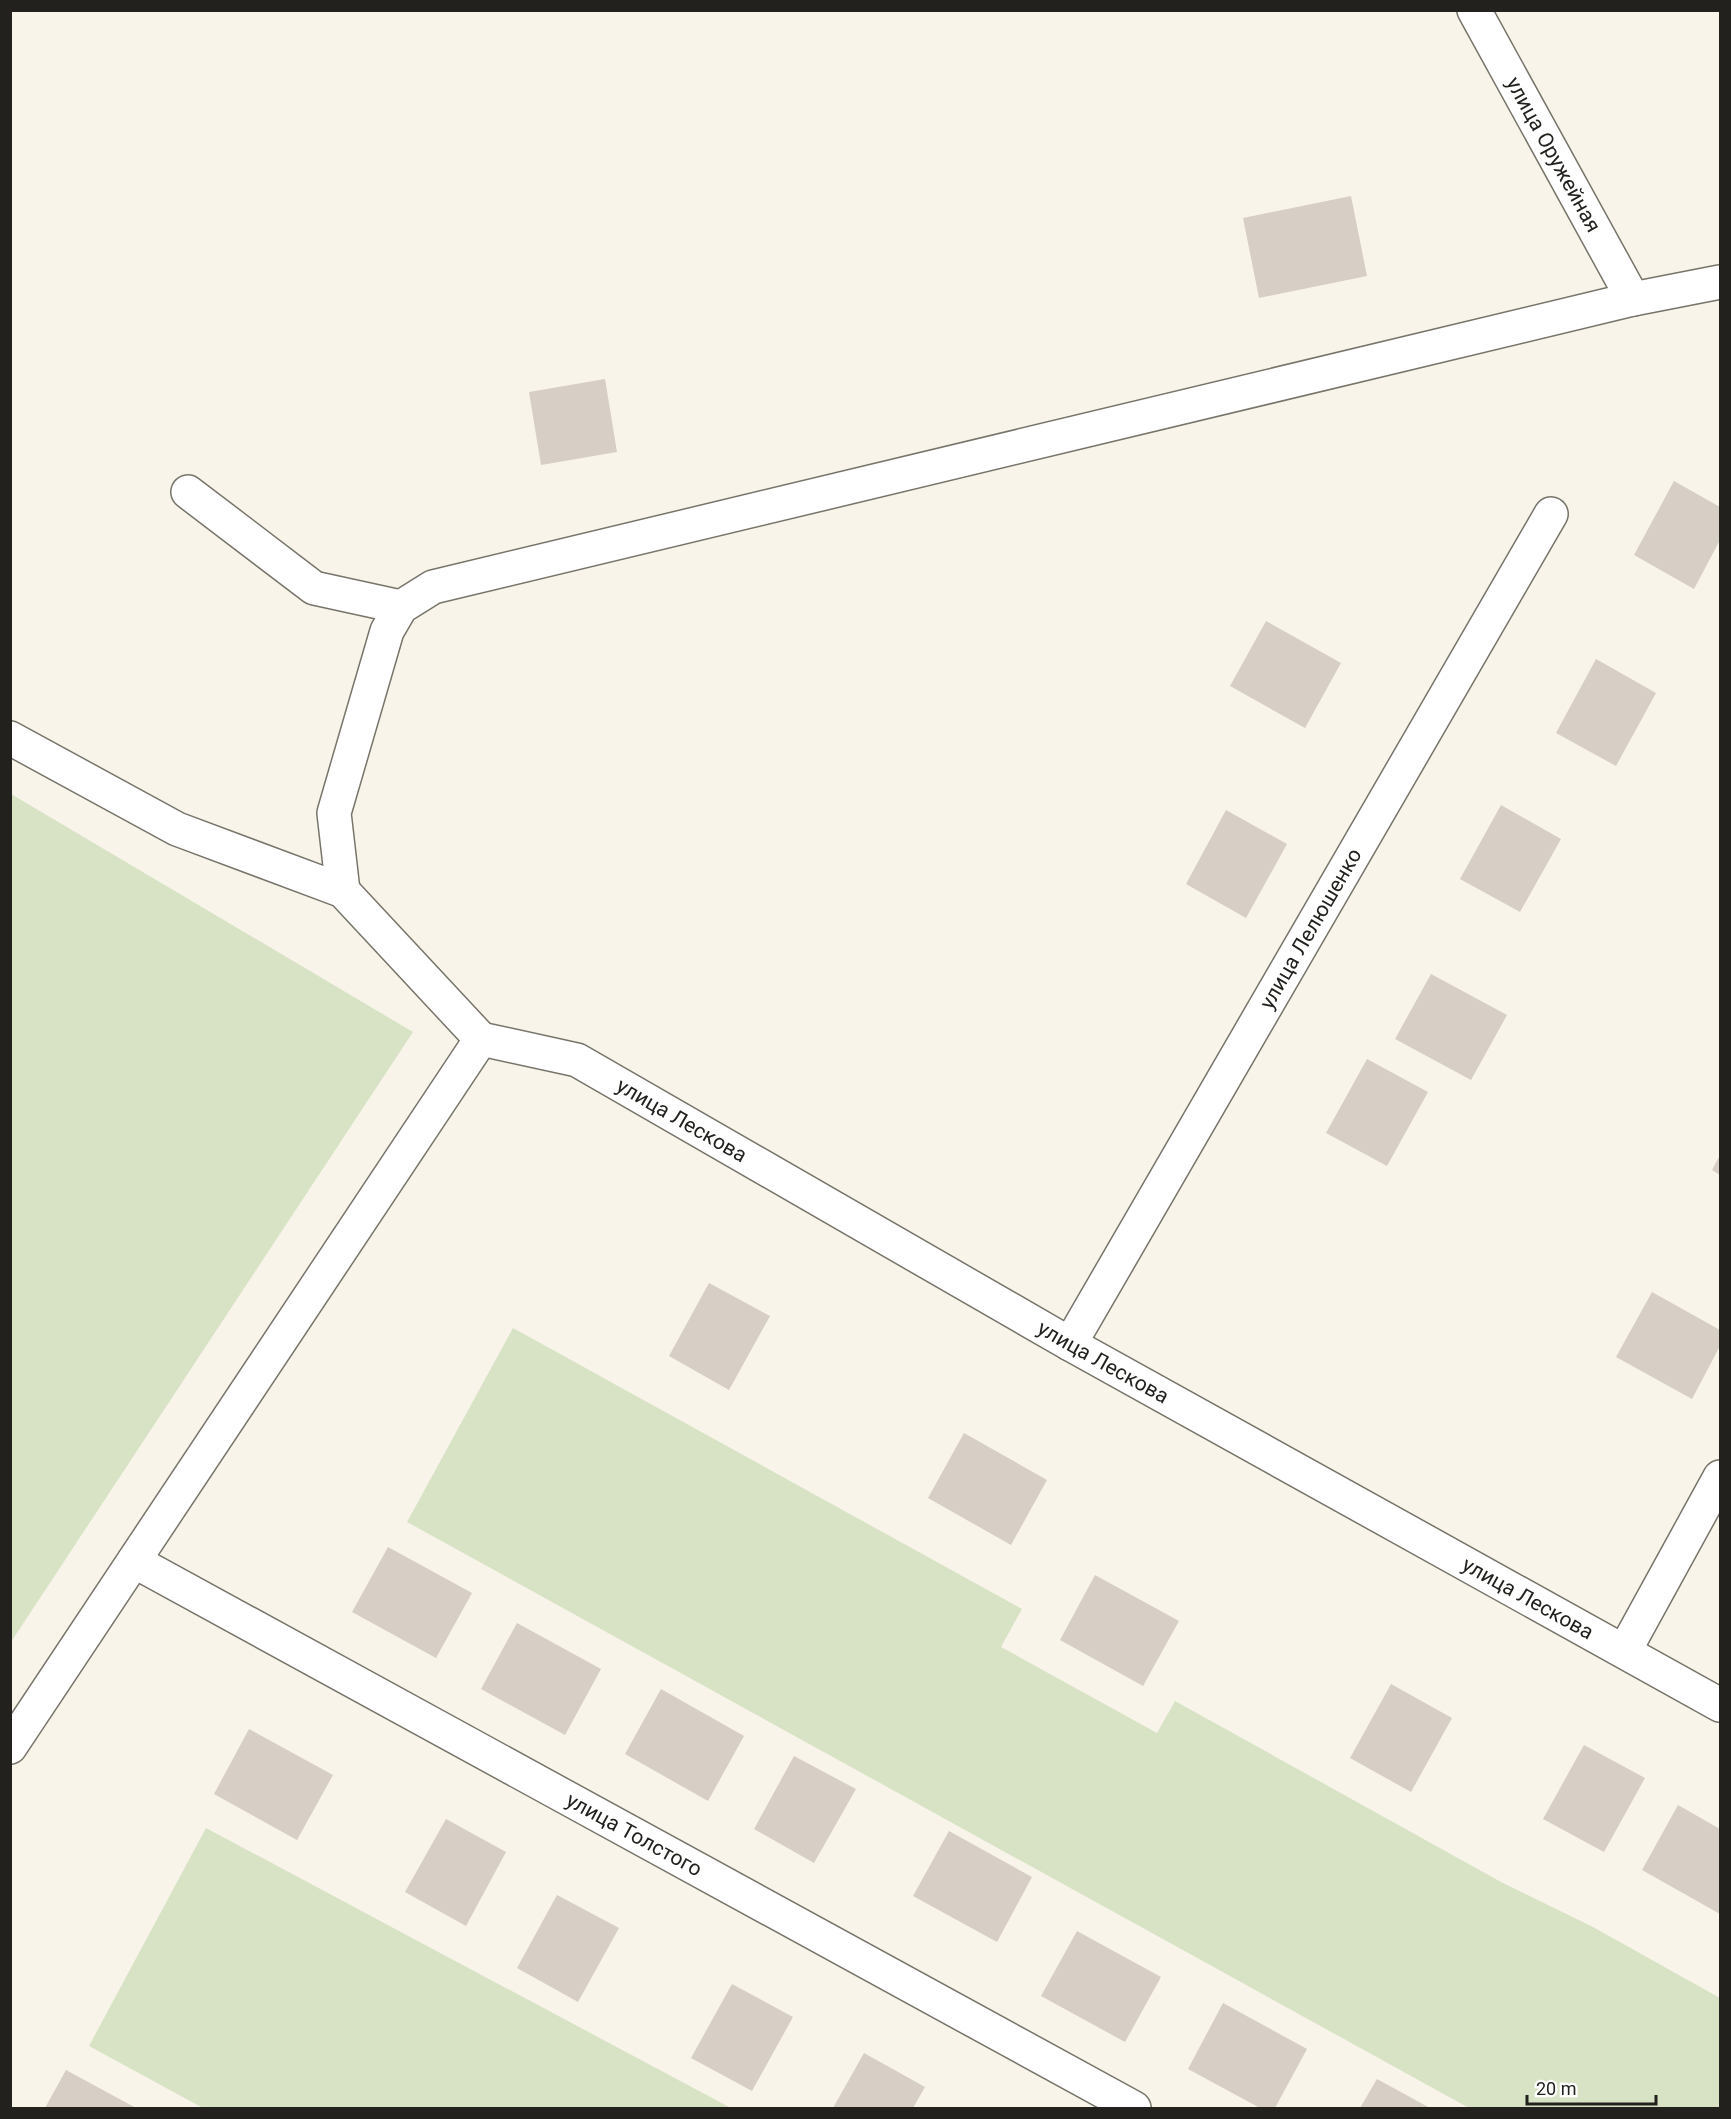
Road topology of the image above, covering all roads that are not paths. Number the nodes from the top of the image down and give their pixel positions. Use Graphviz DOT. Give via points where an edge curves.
graph roads {
  1 [pos="1474,10"];
  2 [pos="1720,282"];
  3 [pos="1633,299"];
  4 [pos="188,492"];
  5 [pos="1551,514"];
  6 [pos="401,607"];
  7 [pos="10,738"];
  8 [pos="342,891"];
  9 [pos="481,1040"];
  10 [pos="1071,1344"];
  11 [pos="1720,1478"];
  12 [pos="134,1561"];
  13 [pos="1624,1650"];
  14 [pos="1720,1705"];
  15 [pos="10,1747"];
  16 [pos="1134,2109"];
  1 -- 3 [label="street, улица Оружейная"];
  2 -- 3 [label="street"];
  3 -- 6 [label="street" via="433,587"];
  4 -- 6 [label="street" via="314,588"];
  5 -- 10 [label="street, улица Лелюшенко"];
  6 -- 8 [label="street" via="387,631 334,813"];
  7 -- 8 [label="street" via="177,829"];
  8 -- 9 [label="street"];
  9 -- 10 [label="street, улица Лескова" via="577,1060"];
  9 -- 12 [label="street"];
  10 -- 13 [label="street, улица Лескова"];
  11 -- 13 [label="street"];
  12 -- 15 [label="street"];
  12 -- 16 [label="street, улица Толстого"];
  13 -- 14 [label="street, улица Лескова"];
}
